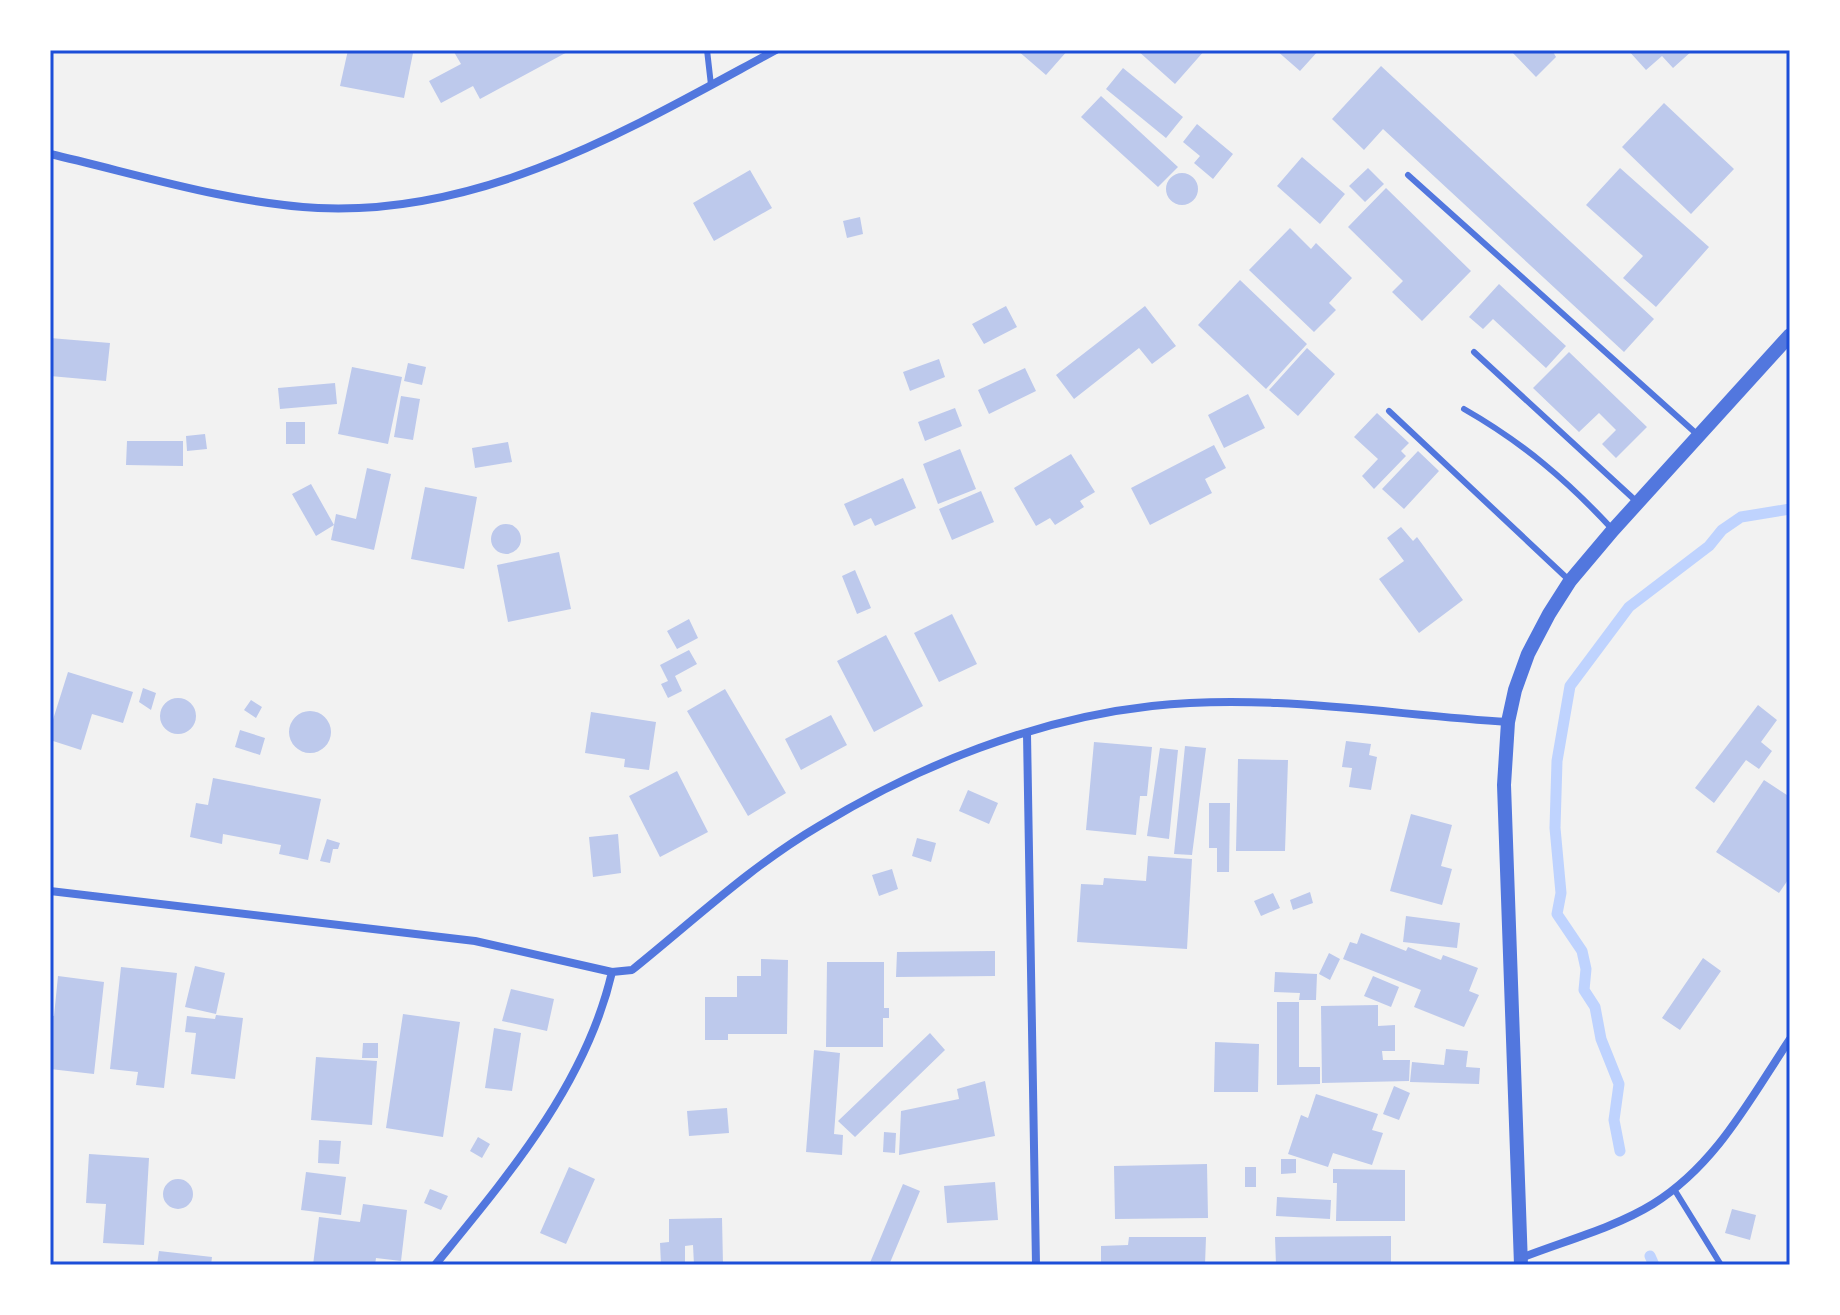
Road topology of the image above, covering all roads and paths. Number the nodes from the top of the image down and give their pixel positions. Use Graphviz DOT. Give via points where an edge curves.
graph roads {
  1 [pos="707,50"];
  2 [pos="776,50"];
  3 [pos="711,85"];
  4 [pos="50,154"];
  5 [pos="1408,175"];
  6 [pos="1790,335"];
  7 [pos="1474,352"];
  8 [pos="1464,409"];
  9 [pos="1389,411"];
  10 [pos="1699,436"];
  11 [pos="1639,503"];
  12 [pos="1613,530"];
  13 [pos="1570,581"];
  14 [pos="1508,722"];
  15 [pos="1027,734"];
  16 [pos="50,891"];
  17 [pos="612,972"];
  18 [pos="1790,1039"];
  19 [pos="1674,1189"];
  20 [pos="1521,1261"];
  21 [pos="435,1265"];
  22 [pos="1036,1265"];
  23 [pos="1721,1265"];
  1 -- 3 [label="lane"];
  2 -- 3 [label="street"];
  3 -- 4 [label="street" via="516,179 403,206 291,205"];
  5 -- 10 [label="lane"];
  6 -- 10 [label="street"];
  7 -- 11 [label="lane"];
  8 -- 12 [label="lane" via="1535,453"];
  9 -- 13 [label="lane"];
  10 -- 11 [label="street"];
  11 -- 12 [label="street"];
  12 -- 13 [label="street"];
  13 -- 14 [label="street" via="1528,654"];
  14 -- 15 [label="street" via="1399,711 1182,705 1089,715"];
  14 -- 20 [label="street" via="1504,785"];
  15 -- 17 [label="street" via="962,754 818,826 632,970"];
  15 -- 22 [label="street"];
  16 -- 17 [label="street" via="475,941"];
  17 -- 21 [label="street" via="579,1059 551,1114"];
  18 -- 19 [label="street" via="1715,1150"];
  19 -- 20 [label="street" via="1650,1206"];
  19 -- 23 [label="lane"];
}
